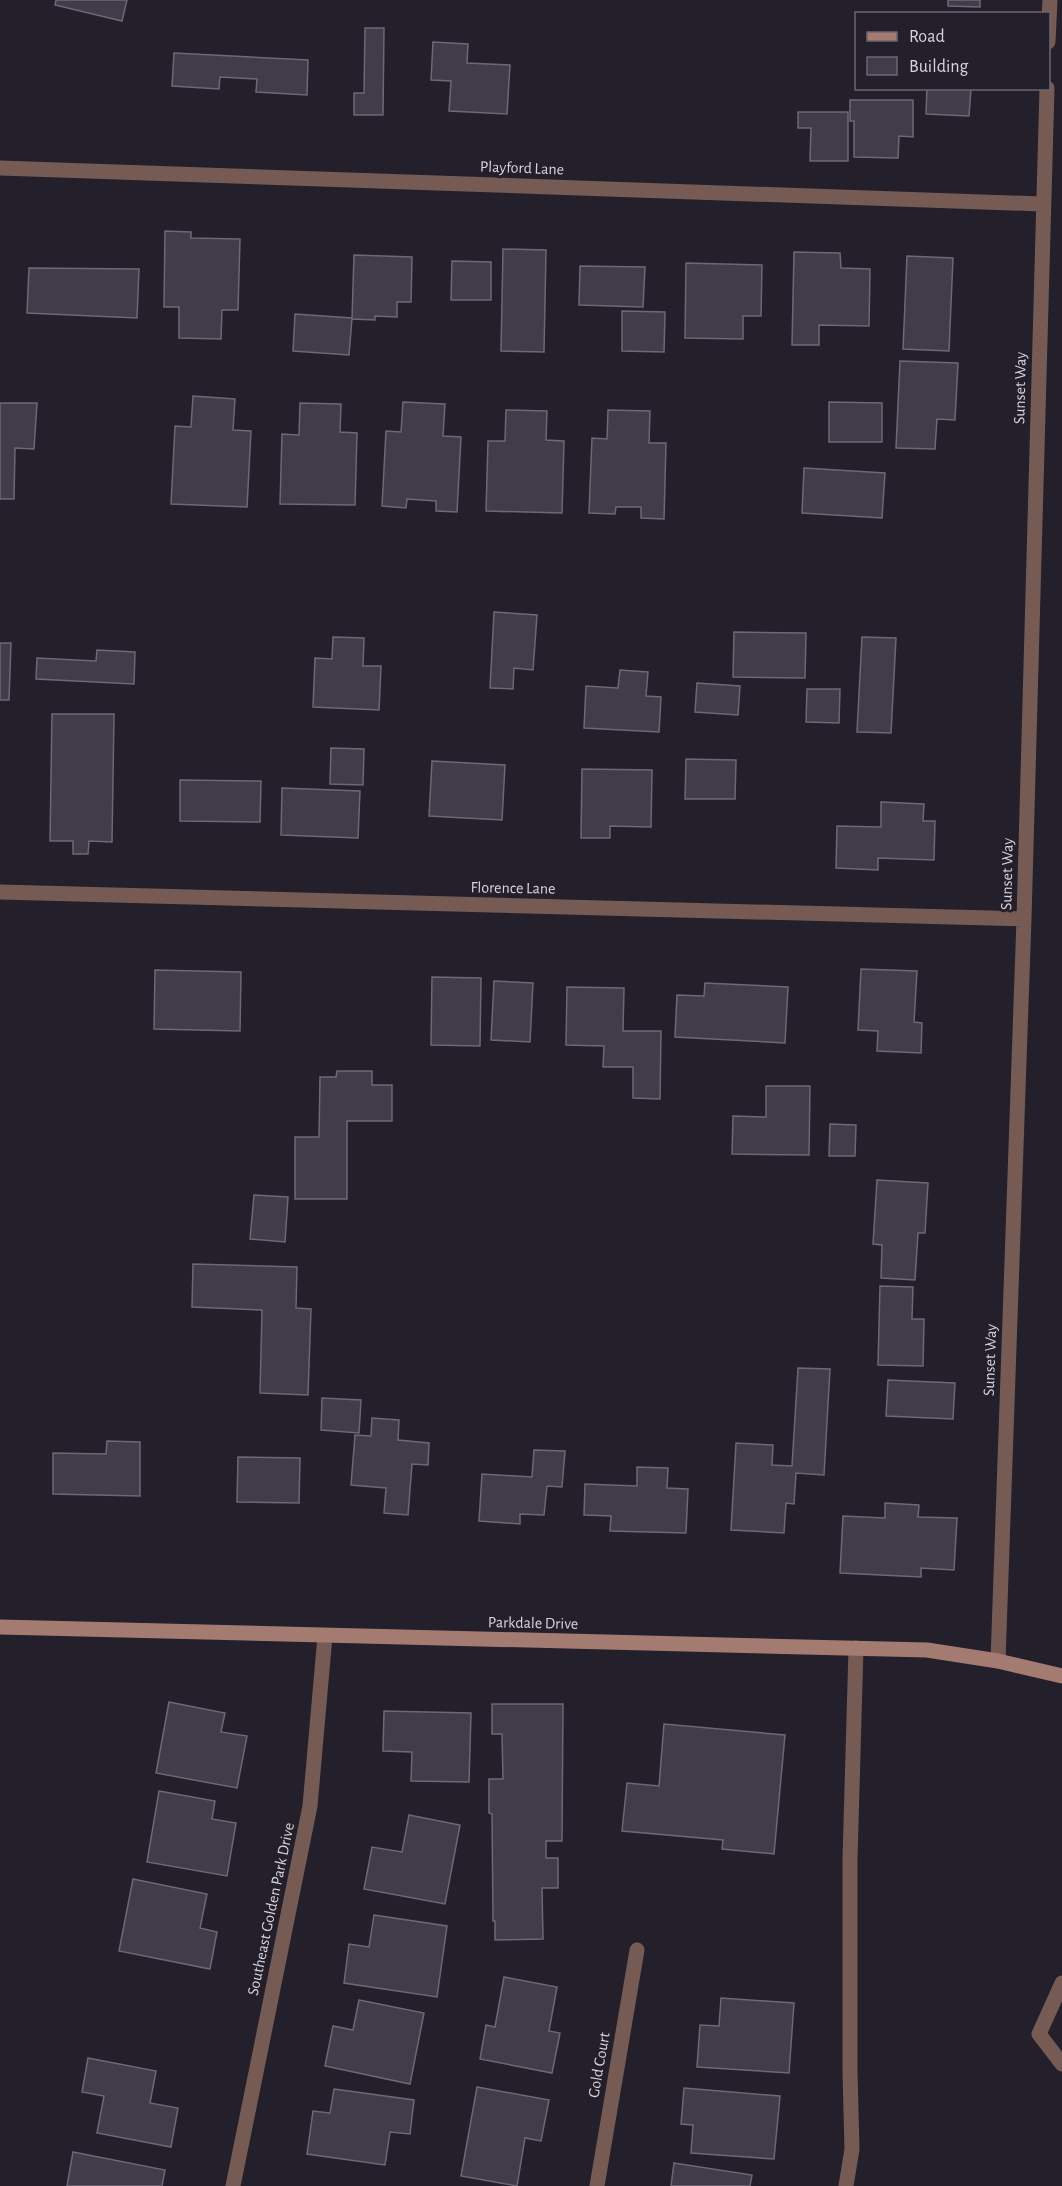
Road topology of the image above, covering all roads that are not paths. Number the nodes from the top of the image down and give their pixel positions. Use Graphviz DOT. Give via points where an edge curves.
graph roads {
  1 [pos="1047,90"];
  2 [pos="0,168"];
  3 [pos="1042,204"];
  4 [pos="0,892"];
  5 [pos="1024,919"];
  6 [pos="0,1627"];
  7 [pos="325,1636"];
  8 [pos="856,1648"];
  9 [pos="998,1661"];
  10 [pos="1062,1676"];
  11 [pos="637,1950"];
  12 [pos="1062,1983"];
  13 [pos="1062,2064"];
  14 [pos="232,2186"];
  15 [pos="597,2186"];
  16 [pos="846,2186"];
  1 -- 3 [label="street, Sunset Way"];
  2 -- 3 [label="street, Playford Lane"];
  3 -- 5 [label="street, Sunset Way"];
  4 -- 5 [label="street, Florence Lane"];
  5 -- 9 [label="street, Sunset Way"];
  6 -- 7 [label="main road, Parkdale Drive"];
  7 -- 8 [label="main road, Parkdale Drive"];
  7 -- 14 [label="street, Southeast Golden Park Drive" via="310,1806"];
  8 -- 9 [label="main road, Parkdale Drive" via="927,1650"];
  8 -- 16 [label="street" via="850,1858 852,2150"];
  9 -- 10 [label="main road, Parkdale Drive"];
  11 -- 15 [label="street, Gold Court"];
  12 -- 13 [label="street" via="1039,2034"];
}
